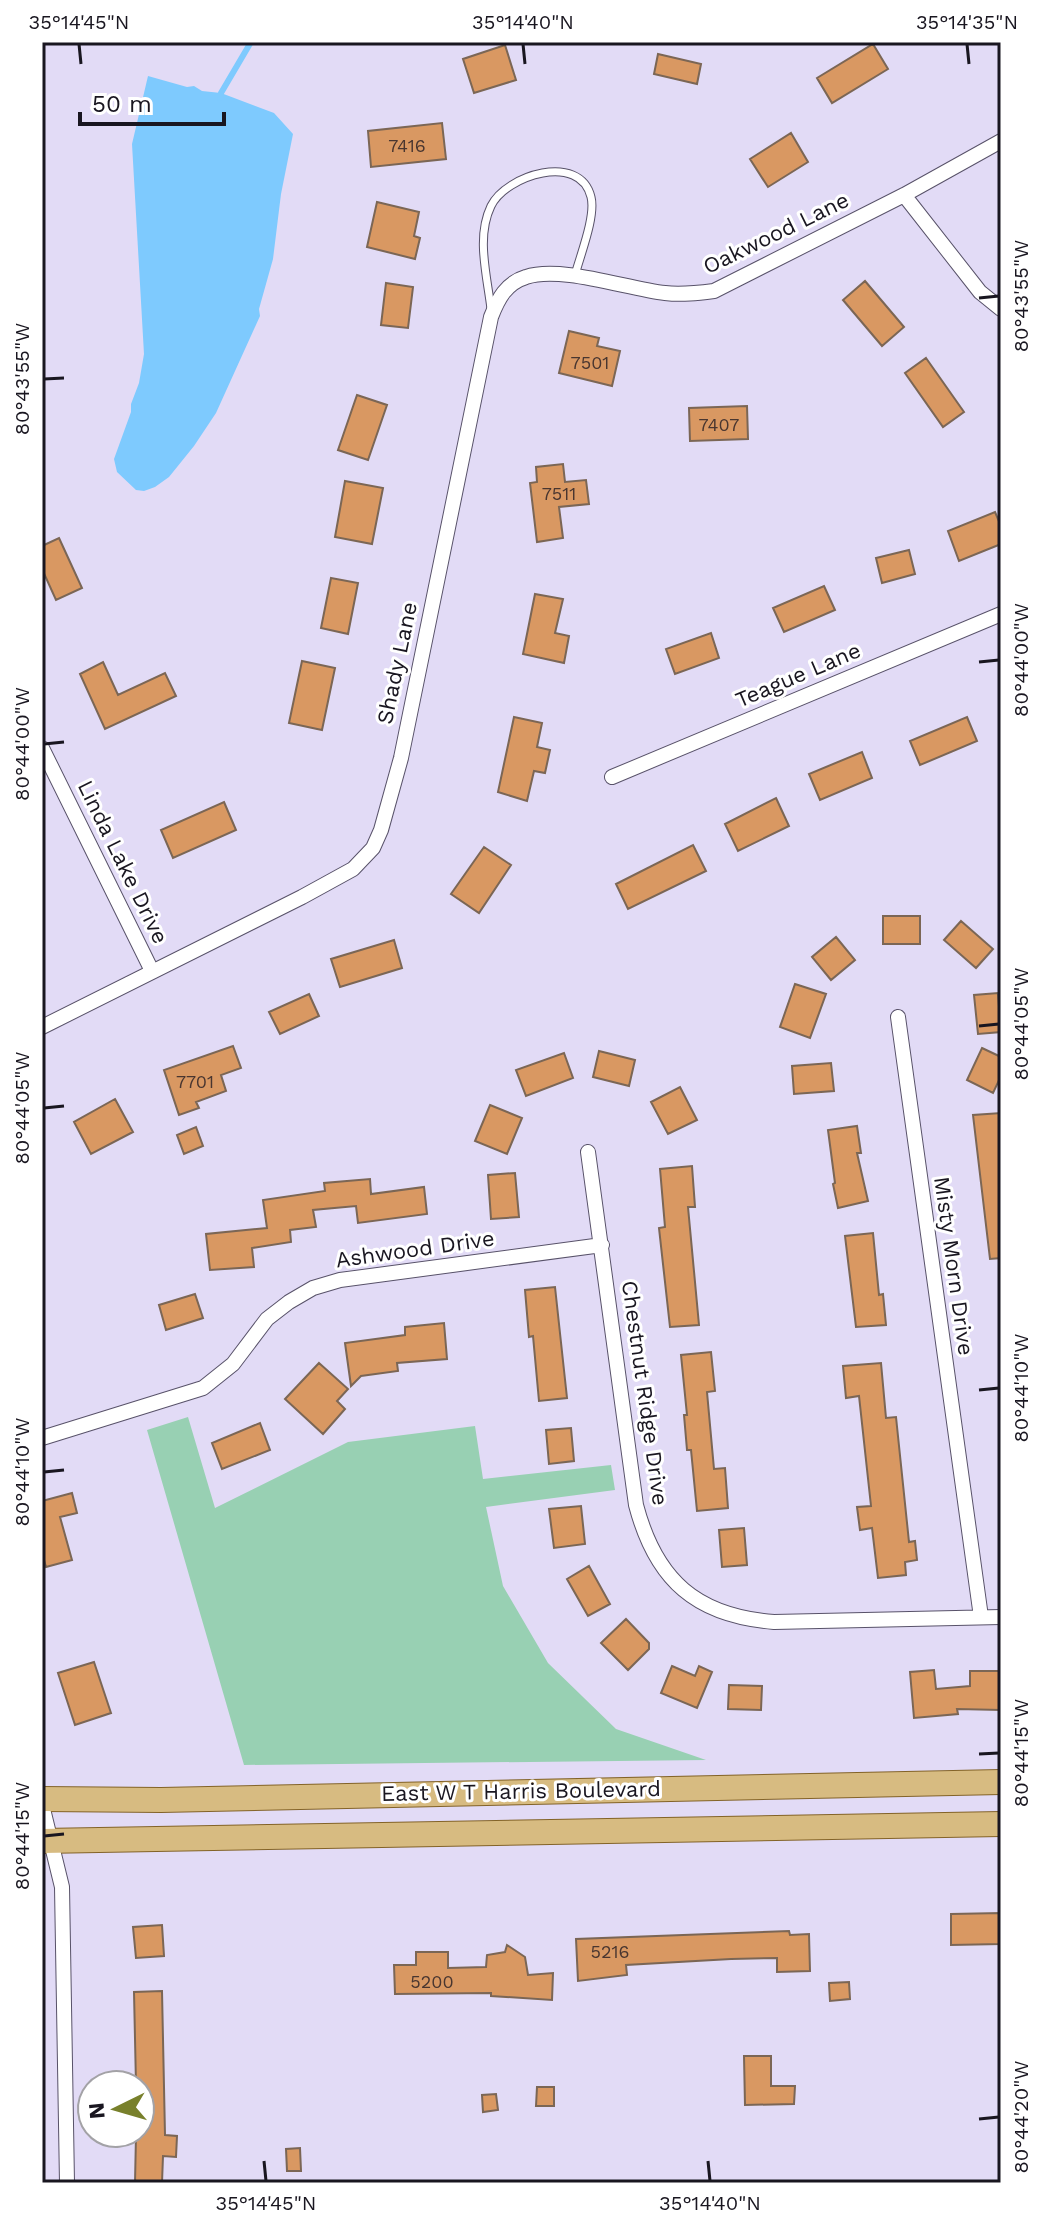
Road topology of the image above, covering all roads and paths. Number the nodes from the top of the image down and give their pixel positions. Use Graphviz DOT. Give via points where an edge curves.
graph roads {
  1 [pos="1001,141"];
  2 [pos="904,195"];
  3 [pos="553,274"];
  4 [pos="574,277"];
  5 [pos="1001,309"];
  6 [pos="492,313"];
  7 [pos="1001,614"];
  8 [pos="42,748"];
  9 [pos="612,777"];
  10 [pos="152,971"];
  11 [pos="898,1017"];
  12 [pos="42,1027"];
  13 [pos="588,1152"];
  14 [pos="602,1245"];
  15 [pos="42,1438"];
  16 [pos="981,1617"];
  17 [pos="1001,1617"];
  18 [pos="1001,1782"];
  19 [pos="42,1802"];
  20 [pos="1001,1824"];
  21 [pos="47,1841"];
  22 [pos="67,2183"];
  1 -- 2 [label="street, Oakwood Lane"];
  2 -- 4 [label="street, Oakwood Lane" via="714,291 665,293"];
  2 -- 5 [label="street" via="980,292"];
  3 -- 4 [label="street, Oakwood Lane"];
  3 -- 6 [label="street, Shady Lane" via="516,281"];
  4 -- 6 [label="lane" via="591,197 582,182 565,172 528,176 493,202 485,222"];
  6 -- 10 [label="street, Shady Lane" via="401,758 376,842 353,869"];
  7 -- 9 [label="street, Teague Lane"];
  8 -- 10 [label="street, Linda Lake Drive"];
  10 -- 12 [label="street, Linda Lake Drive"];
  11 -- 16 [label="street, Misty Morn Drive"];
  13 -- 14 [label="street, Chestnut Ridge Drive"];
  14 -- 15 [label="street, Ashwood Drive" via="313,1288 267,1319 233,1364 203,1388"];
  14 -- 16 [label="street, Chestnut Ridge Drive" via="636,1505 649,1546 683,1591 747,1620"];
  16 -- 17 [label="street, Chestnut Ridge Drive"];
  18 -- 19 [label="main road, East W T Harris Boulevard"];
  19 -- 21 [label="street"];
  20 -- 21 [label="main road, East W T Harris Boulevard"];
  21 -- 22 [label="street" via="62,1887"];
}
